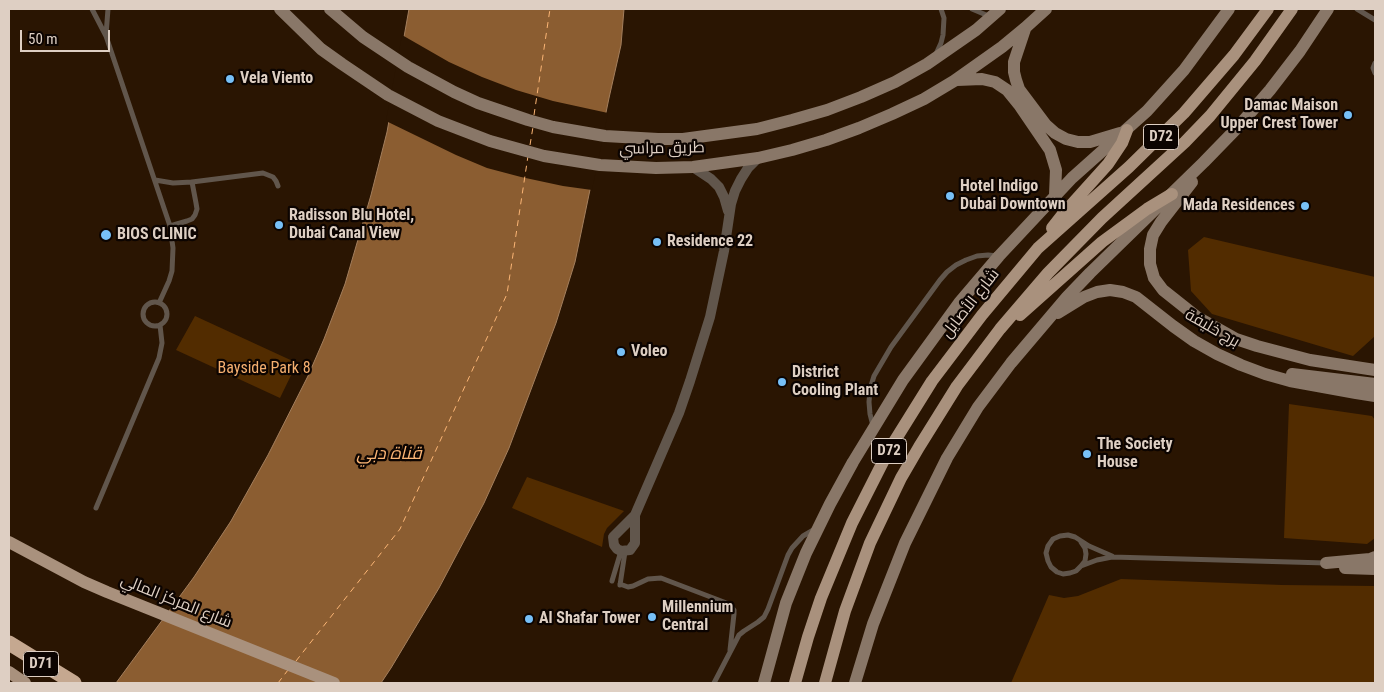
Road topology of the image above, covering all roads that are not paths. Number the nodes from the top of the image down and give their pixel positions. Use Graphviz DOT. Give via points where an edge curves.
graph roads {
  1 [pos="92,9"];
  2 [pos="108,9"];
  3 [pos="280,9"];
  4 [pos="330,9"];
  5 [pos="941,9"];
  6 [pos="972,9"];
  7 [pos="1046,9"];
  8 [pos="1229,9"];
  9 [pos="1268,9"];
  10 [pos="1292,9"];
  11 [pos="1328,9"];
  12 [pos="1357,9"];
  13 [pos="996,13"];
  14 [pos="1375,20"];
  15 [pos="1025,28"];
  16 [pos="106,36"];
  17 [pos="1375,63"];
  18 [pos="927,64"];
  19 [pos="1375,73"];
  20 [pos="954,81"];
  21 [pos="1127,130"];
  22 [pos="758,158"];
  23 [pos="1204,162"];
  24 [pos="689,167"];
  25 [pos="155,180"];
  26 [pos="192,182"];
  27 [pos="278,186"];
  28 [pos="1172,194"];
  29 [pos="1055,195"];
  30 [pos="729,218"];
  31 [pos="170,226"];
  32 [pos="1038,248"];
  33 [pos="998,256"];
  34 [pos="159,303"];
  35 [pos="1046,321"];
  36 [pos="160,324"];
  37 [pos="1000,329"];
  38 [pos="1375,365"];
  39 [pos="1359,368"];
  40 [pos="1375,370"];
  41 [pos="1265,374"];
  42 [pos="1375,384"];
  43 [pos="1356,394"];
  44 [pos="1375,396"];
  45 [pos="1375,402"];
  46 [pos="873,427"];
  47 [pos="96,508"];
  48 [pos="635,514"];
  49 [pos="818,528"];
  50 [pos="9,542"];
  51 [pos="1081,542"];
  52 [pos="623,551"];
  53 [pos="1112,557"];
  54 [pos="1375,557"];
  55 [pos="1326,563"];
  56 [pos="1081,566"];
  57 [pos="1375,569"];
  58 [pos="612,581"];
  59 [pos="9,643"];
  60 [pos="730,653"];
  61 [pos="9,672"];
  62 [pos="25,683"];
  63 [pos="74,683"];
  64 [pos="334,683"];
  65 [pos="714,683"];
  66 [pos="764,683"];
  67 [pos="795,683"];
  68 [pos="825,683"];
  69 [pos="855,683"];
  1 -- 16 [label="lane"];
  2 -- 16 [label="lane"];
  3 -- 24 [label="street, طريق مراسي" via="322,49 365,80 455,128 544,156 628,167"];
  4 -- 18 [label="street, طريق مراسي" via="385,53 454,92 503,112 553,127 605,136 683,139 757,129 862,97"];
  5 -- 18 [label="lane" via="944,35"];
  6 -- 13 [label="lane"];
  7 -- 15 [label="street, طريق مراسي"];
  8 -- 21 [label="street, شارع الأصايل" via="1184,70"];
  9 -- 32 [label="main road, شارع الأصايل / D72" via="1184,113"];
  10 -- 37 [label="main road, D72" via="1204,123 1075,245"];
  11 -- 23 [label="street" via="1270,90"];
  12 -- 14 [label="lane"];
  13 -- 18 [label="street, طريق مراسي"];
  15 -- 20 [label="street, طريق مراسي"];
  15 -- 21 [label="street" via="1014,62 1016,80 1046,125 1060,136 1078,142 1090,142"];
  16 -- 25 [label="lane"];
  17 -- 19 [label="lane"];
  20 -- 22 [label="street, طريق مراسي" via="860,128 818,143"];
  20 -- 29 [label="street" via="982,78 1007,90 1050,150 1056,170"];
  21 -- 29 [label="street, شارع الأصايل"];
  21 -- 32 [label="main road" via="1108,164 1063,214"];
  22 -- 24 [label="street, طريق مراسي"];
  22 -- 30 [label="street" via="735,191"];
  23 -- 28 [label="street"];
  23 -- 39 [label="street" via="1154,235 1150,264 1162,290 1197,317 1236,338 1283,354"];
  24 -- 30 [label="street" via="703,172 718,187 728,207"];
  25 -- 26 [label="lane"];
  25 -- 31 [label="lane"];
  26 -- 27 [label="lane" via="263,172 273,177"];
  26 -- 31 [label="lane" via="195,214 187,222"];
  28 -- 35 [label="street" via="1090,272"];
  28 -- 37 [label="main road" via="1102,242 1023,313"];
  29 -- 33 [label="street, شارع الأصايل"];
  30 -- 48 [label="street" via="717,284 698,357 678,416"];
  31 -- 34 [label="lane" via="172,270"];
  32 -- 67 [label="main road, شارع الأصايل / D72" via="956,348 889,450 836,560"];
  33 -- 46 [label="street, شارع الأصايل" via="930,341"];
  33 -- 46 [label="lane" via="977,256 962,262 947,272 934,288 874,376 869,402"];
  34 -- 36 [label="lane" via="166,314"];
  34 -- 36 [label="lane" via="147,305 143,316 152,325"];
  35 -- 41 [label="street, برج خليفة" via="1097,292 1123,292 1136,296 1202,345"];
  35 -- 69 [label="street" via="978,407 932,486 884,594"];
  36 -- 47 [label="lane" via="160,358"];
  37 -- 68 [label="main road, D72" via="957,386 885,510 845,611"];
  38 -- 39 [label="street"];
  39 -- 40 [label="street"];
  41 -- 42 [label="street" via="1295,374"];
  41 -- 43 [label="street, برج خليفة"];
  43 -- 44 [label="street, برج خليفة"];
  43 -- 45 [label="street"];
  46 -- 49 [label="street, شارع الأصايل"];
  48 -- 52 [label="street" via="635,543 630,550"];
  48 -- 52 [label="street" via="613,536 616,549"];
  49 -- 60 [label="lane" via="803,536 792,548 768,610 758,622 739,635"];
  49 -- 66 [label="street, شارع الأصايل" via="786,604"];
  50 -- 64 [label="main road, شارع المركز المالي" via="106,592"];
  51 -- 53 [label="lane"];
  51 -- 56 [label="lane" via="1086,554"];
  51 -- 56 [label="lane" via="1075,537 1060,536 1048,546 1046,553 1057,572 1070,573"];
  52 -- 58 [label="lane"];
  52 -- 60 [label="lane" via="620,584 628,587 661,578 729,604 734,610"];
  53 -- 55 [label="lane"];
  53 -- 56 [label="lane"];
  54 -- 55 [label="street"];
  55 -- 57 [label="street"];
  59 -- 63 [label="highway, D71"];
  60 -- 65 [label="lane"];
  61 -- 62 [label="main road"];
}
